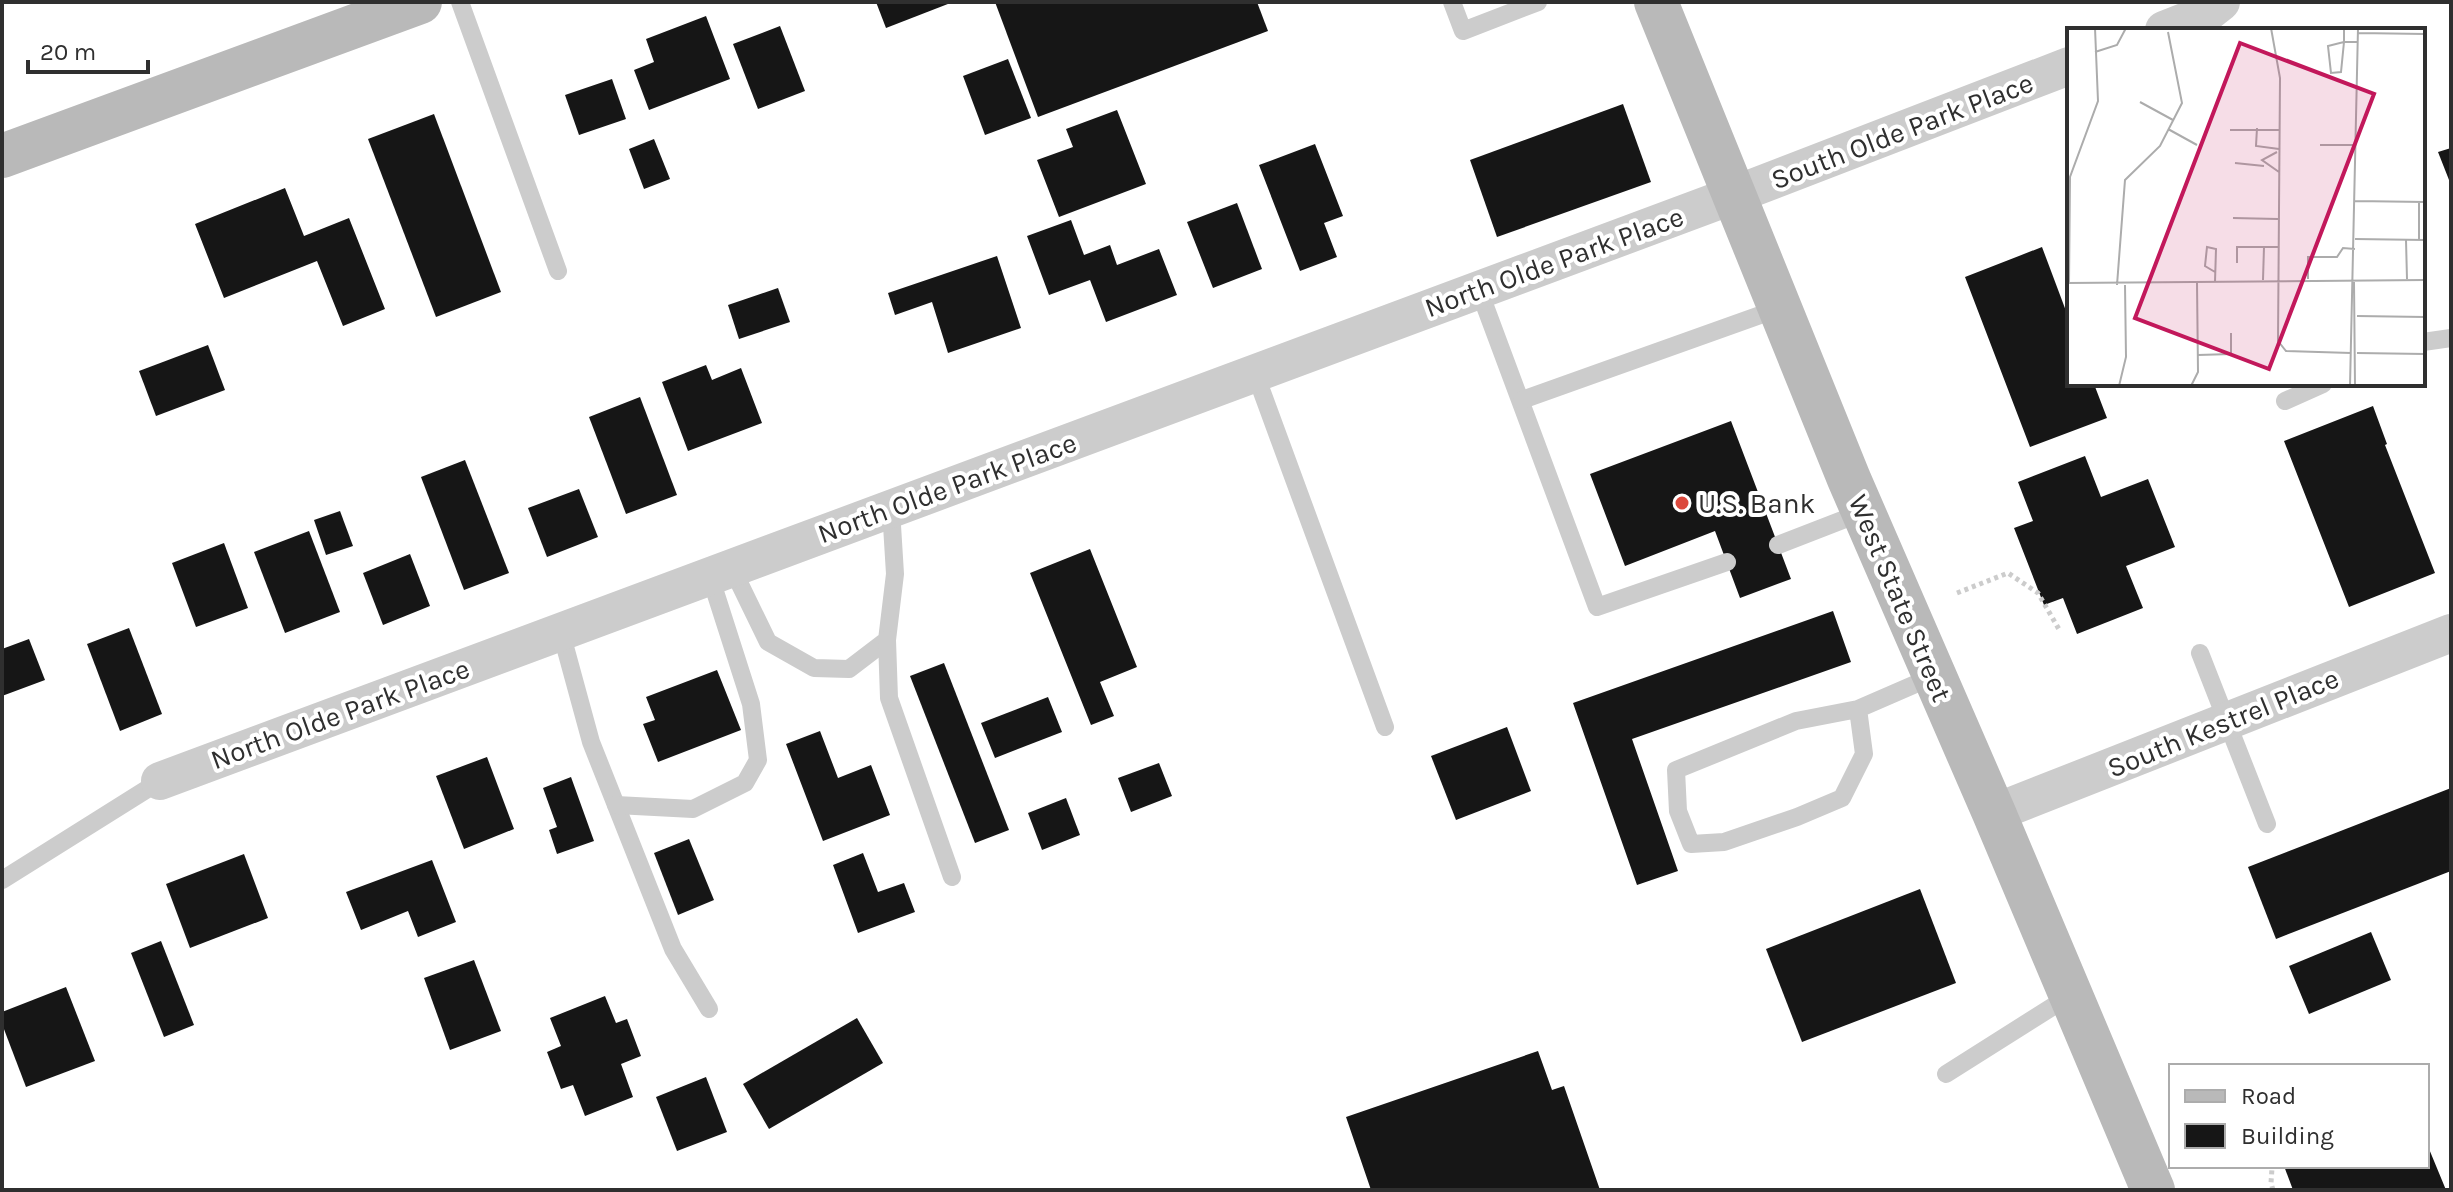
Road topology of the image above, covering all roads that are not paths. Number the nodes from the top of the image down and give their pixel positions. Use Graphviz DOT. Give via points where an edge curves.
graph roads {
  1 [pos="420,2"];
  2 [pos="460,2"];
  3 [pos="1452,2"];
  4 [pos="1538,2"];
  5 [pos="1656,2"];
  6 [pos="2221,2"];
  7 [pos="2169,28"];
  8 [pos="2067,67"];
  9 [pos="2,156"];
  10 [pos="1734,195"];
  11 [pos="558,271"];
  12 [pos="1479,290"];
  13 [pos="1780,308"];
  14 [pos="2451,338"];
  15 [pos="2425,342"];
  16 [pos="1255,373"];
  17 [pos="2319,386"];
  18 [pos="1522,400"];
  19 [pos="2285,401"];
  20 [pos="891,509"];
  21 [pos="1863,512"];
  22 [pos="1778,545"];
  23 [pos="1727,562"];
  24 [pos="721,572"];
  25 [pos="561,632"];
  26 [pos="2451,633"];
  27 [pos="887,640"];
  28 [pos="2200,653"];
  29 [pos="1934,676"];
  30 [pos="1858,709"];
  31 [pos="2226,722"];
  32 [pos="1385,727"];
  33 [pos="160,781"];
  34 [pos="616,805"];
  35 [pos="1994,813"];
  36 [pos="2267,824"];
  37 [pos="952,877"];
  38 [pos="2,880"];
  39 [pos="2071,995"];
  40 [pos="709,1009"];
  41 [pos="1946,1074"];
  42 [pos="2153,1190"];
  1 -- 9 [label="main road"];
  2 -- 11 [label="lane"];
  3 -- 4 [label="lane" via="1463,31"];
  5 -- 10 [label="main road, West State Street"];
  6 -- 7 [label="street"];
  8 -- 10 [label="street, South Olde Park Place"];
  10 -- 12 [label="street, North Olde Park Place"];
  10 -- 13 [label="main road, West State Street"];
  12 -- 16 [label="street, North Olde Park Place"];
  12 -- 18 [label="lane"];
  13 -- 18 [label="lane"];
  13 -- 21 [label="main road, West State Street"];
  14 -- 15 [label="lane"];
  16 -- 20 [label="street, North Olde Park Place"];
  16 -- 32 [label="lane"];
  17 -- 19 [label="lane"];
  18 -- 23 [label="lane" via="1597,607"];
  20 -- 24 [label="street, North Olde Park Place"];
  20 -- 27 [label="lane" via="895,574"];
  21 -- 22 [label="lane"];
  21 -- 29 [label="main road, West State Street"];
  24 -- 25 [label="street, North Olde Park Place"];
  24 -- 27 [label="lane" via="768,642 814,668 849,669"];
  24 -- 34 [label="lane" via="758,760 745,783 693,809"];
  25 -- 33 [label="street, North Olde Park Place"];
  25 -- 34 [label="lane" via="591,742"];
  26 -- 31 [label="street, South Kestrel Place"];
  27 -- 37 [label="lane" via="889,698"];
  28 -- 31 [label="lane"];
  29 -- 30 [label="lane"];
  29 -- 35 [label="main road, West State Street"];
  30 -- 30 [label="lane" via="1796,721 1676,770 1678,811 1691,844 1724,842 1842,798 1864,754"];
  31 -- 35 [label="street, South Kestrel Place"];
  31 -- 36 [label="lane"];
  33 -- 38 [label="lane"];
  34 -- 40 [label="lane" via="673,949"];
  35 -- 39 [label="main road, West State Street"];
  39 -- 41 [label="lane"];
  39 -- 42 [label="main road, West State Street"];
}
